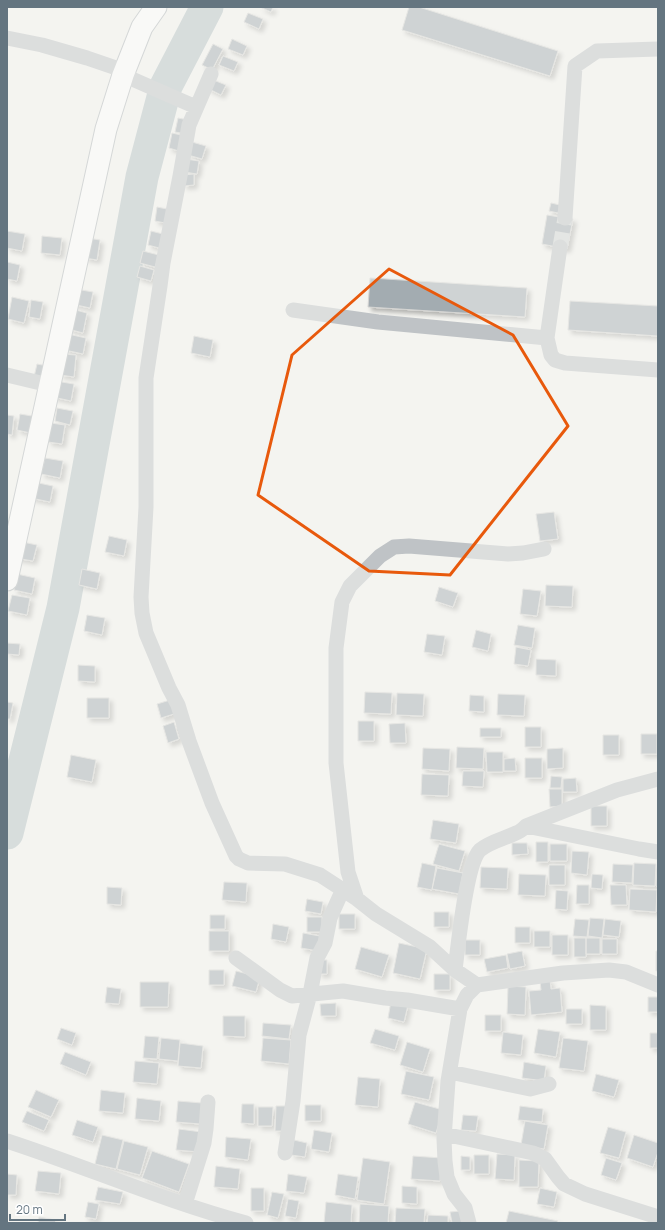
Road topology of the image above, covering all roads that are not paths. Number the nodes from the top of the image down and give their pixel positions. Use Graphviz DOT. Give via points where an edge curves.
graph roads {
  1 [pos="156,7"];
  2 [pos="7,38"];
  3 [pos="658,49"];
  4 [pos="124,73"];
  5 [pos="211,74"];
  6 [pos="196,107"];
  7 [pos="565,218"];
  8 [pos="560,247"];
  9 [pos="293,310"];
  10 [pos="548,338"];
  11 [pos="658,370"];
  12 [pos="7,375"];
  13 [pos="49,385"];
  14 [pos="544,549"];
  15 [pos="7,580"];
  16 [pos="658,779"];
  17 [pos="526,826"];
  18 [pos="658,852"];
  19 [pos="343,889"];
  20 [pos="357,899"];
  21 [pos="236,958"];
  22 [pos="455,970"];
  23 [pos="477,985"];
  24 [pos="658,985"];
  25 [pos="310,994"];
  26 [pos="460,1009"];
  27 [pos="450,1072"];
  28 [pos="549,1084"];
  29 [pos="208,1102"];
  30 [pos="444,1134"];
  31 [pos="7,1141"];
  32 [pos="285,1153"];
  33 [pos="185,1204"];
  34 [pos="658,1217"];
  35 [pos="246,1223"];
  36 [pos="469,1223"];
  1 -- 4 [label="street" via="142,27"];
  2 -- 4 [label="street" via="87,58"];
  3 -- 7 [label="street" via="597,51 575,66"];
  4 -- 6 [label="street"];
  4 -- 13 [label="street" via="106,129"];
  5 -- 6 [label="street"];
  6 -- 19 [label="street" via="189,125 163,263 146,378 146,507 140,597 142,614 146,633 178,705 212,803 236,856 248,863 285,864 302,869 320,875"];
  8 -- 10 [label="street"];
  9 -- 10 [label="street" via="378,322"];
  10 -- 11 [label="street" via="551,355 555,360 565,363"];
  12 -- 13 [label="street"];
  13 -- 15 [label="street"];
  14 -- 20 [label="street" via="508,554 394,547 380,556 350,586 342,602 336,648 336,763 348,872"];
  16 -- 17 [label="street" via="617,790"];
  17 -- 18 [label="street"];
  17 -- 22 [label="street" via="518,833 495,840 478,852 466,892"];
  19 -- 20 [label="street"];
  19 -- 25 [label="street" via="330,918 326,943 317,958"];
  20 -- 22 [label="street" via="376,914 430,947"];
  21 -- 25 [label="street" via="292,996"];
  22 -- 23 [label="street"];
  23 -- 24 [label="street" via="563,973 609,970 626,972"];
  23 -- 26 [label="street" via="467,994"];
  25 -- 26 [label="street" via="343,991"];
  25 -- 32 [label="street" via="299,1035"];
  26 -- 27 [label="street"];
  27 -- 28 [label="street" via="530,1089"];
  27 -- 30 [label="street"];
  29 -- 33 [label="street" via="204,1143"];
  30 -- 34 [label="street" via="533,1153 545,1159 564,1184 585,1194"];
  30 -- 36 [label="street" via="447,1178 454,1194 466,1208"];
  31 -- 33 [label="street"];
  33 -- 35 [label="street"];
}
